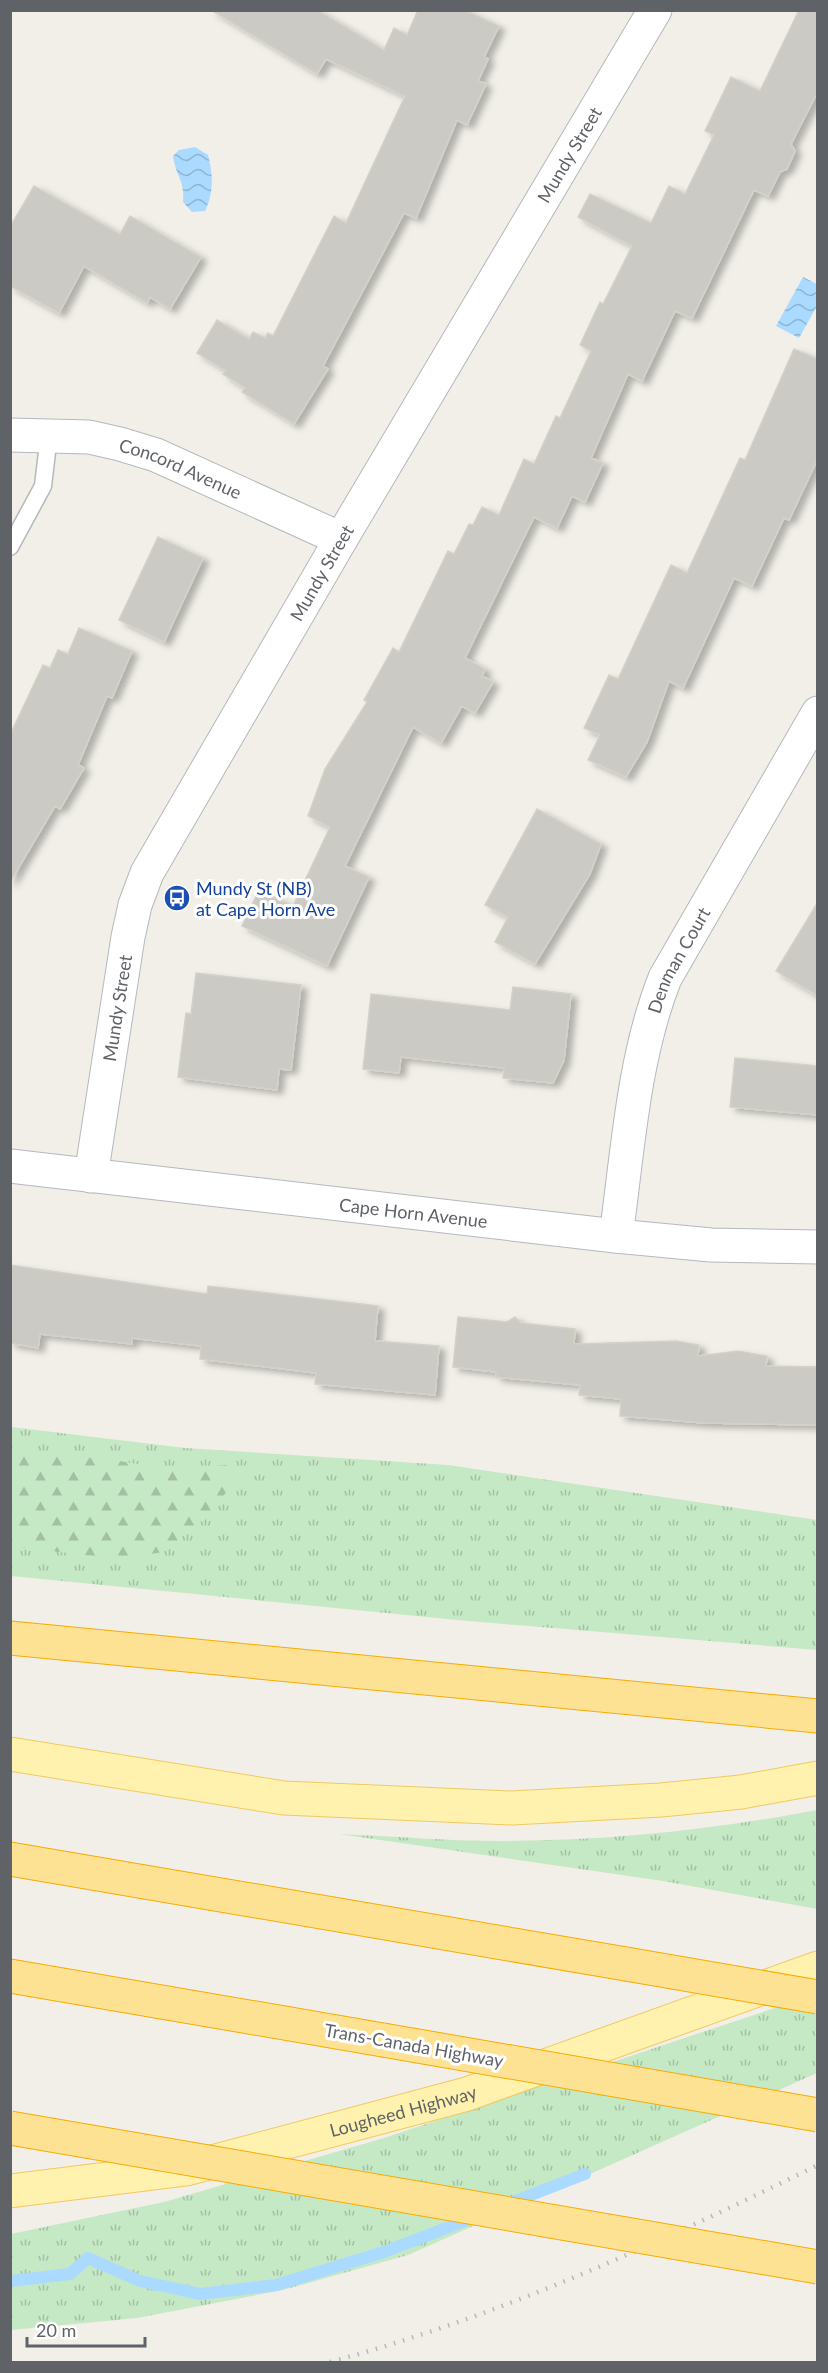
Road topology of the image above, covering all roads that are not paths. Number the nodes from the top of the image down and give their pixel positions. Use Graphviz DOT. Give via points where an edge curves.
graph roads {
  1 [pos="655,10"];
  2 [pos="10,435"];
  3 [pos="50,435"];
  4 [pos="341,539"];
  5 [pos="10,547"];
  6 [pos="818,713"];
  7 [pos="10,1166"];
  8 [pos="91,1176"];
  9 [pos="616,1236"];
  10 [pos="818,1247"];
  11 [pos="10,1638"];
  12 [pos="818,1716"];
  13 [pos="10,1754"];
  14 [pos="818,1778"];
  15 [pos="10,1859"];
  16 [pos="818,1968"];
  17 [pos="10,1976"];
  18 [pos="818,1997"];
  19 [pos="818,2115"];
  20 [pos="10,2128"];
  21 [pos="10,2191"];
  22 [pos="818,2267"];
  1 -- 4 [label="street, Mundy Street"];
  2 -- 3 [label="street, Concord Avenue"];
  3 -- 4 [label="street, Concord Avenue" via="89,437 156,455"];
  3 -- 5 [label="lane" via="43,486"];
  4 -- 8 [label="street, Mundy Street" via="141,886 126,947"];
  6 -- 9 [label="street, Denman Court" via="676,958 653,1010 642,1054"];
  7 -- 8 [label="street, Cape Horn Avenue"];
  8 -- 9 [label="street, Cape Horn Avenue"];
  9 -- 10 [label="street, Cape Horn Avenue" via="711,1245"];
  11 -- 12 [label="highway"];
  13 -- 14 [label="main road" via="284,1798 512,1808 661,1800 741,1792"];
  15 -- 18 [label="highway, bridge"];
  16 -- 21 [label="main road, Lougheed Highway" via="467,2094 186,2169"];
  17 -- 19 [label="highway, Trans-Canada Highway, bridge"];
  20 -- 22 [label="highway, bridge"];
}
